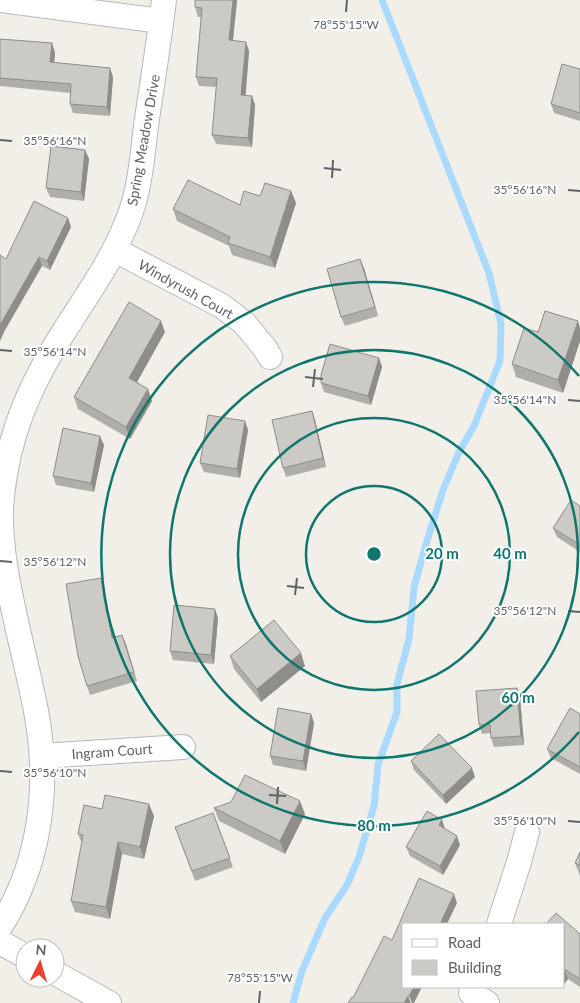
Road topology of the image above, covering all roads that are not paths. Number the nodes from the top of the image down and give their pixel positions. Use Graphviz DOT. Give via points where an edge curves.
graph roads {
  1 [pos="0,0"];
  2 [pos="163,10"];
  3 [pos="115,250"];
  4 [pos="270,357"];
  5 [pos="6,601"];
  6 [pos="183,747"];
  7 [pos="42,756"];
  8 [pos="527,832"];
  9 [pos="499,923"];
  10 [pos="0,927"];
  11 [pos="0,942"];
  12 [pos="15,950"];
  13 [pos="65,978"];
  14 [pos="110,1003"];
  1 -- 2 [label="street"];
  2 -- 3 [label="street, Spring Meadow Drive" via="139,178 129,219"];
  3 -- 4 [label="street, Windyrush Court" via="222,306 244,323"];
  3 -- 5 [label="street, Spring Meadow Drive" via="45,364 26,399 14,434 1,510"];
  5 -- 7 [label="street, Spring Meadow Drive" via="36,711"];
  6 -- 7 [label="street, Ingram Court"];
  7 -- 10 [label="street, Spring Meadow Drive" via="43,793 39,826 28,868 10,912"];
  8 -- 9 [label="street"];
  11 -- 12 [label="street"];
  13 -- 14 [label="street"];
}
